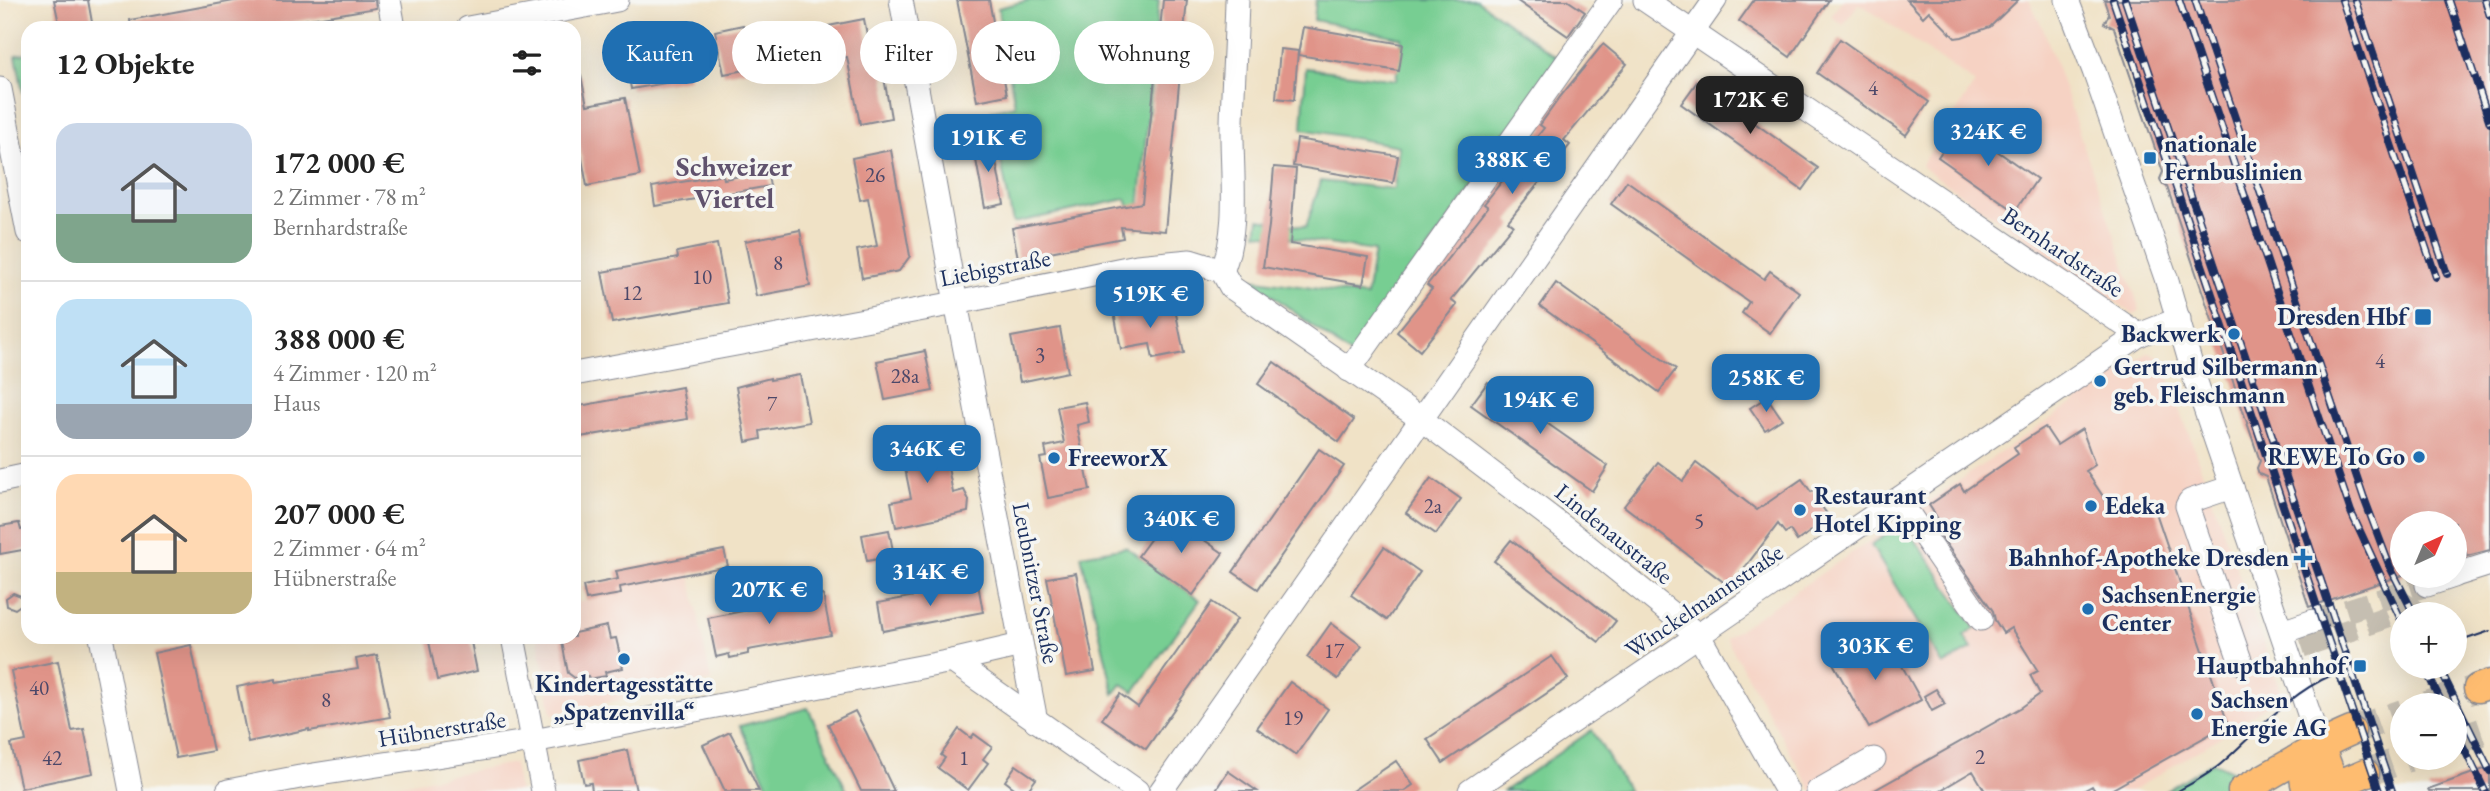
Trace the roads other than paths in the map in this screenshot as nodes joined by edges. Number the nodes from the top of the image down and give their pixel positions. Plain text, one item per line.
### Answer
1 (388, 0) edge
2 (617, 0) edge
3 (901, 0) edge
4 (1237, 0) edge
5 (1611, 0) edge
6 (1645, 0) edge
7 (1715, 0) edge
8 (2067, 0) edge
9 (392, 21) edge
10 (505, 21) edge
11 (1693, 32) junction
12 (0, 89) edge
13 (11, 114) edge
14 (21, 183) edge
15 (1222, 271) junction
16 (956, 303) junction
17 (2179, 319) junction
18 (2139, 335) junction
19 (1349, 370) junction
20 (581, 373) edge
21 (1421, 419) junction
22 (21, 476) edge
23 (0, 481) edge
24 (2232, 487) junction
25 (1899, 500) junction
26 (2490, 564) edge
27 (2468, 572) edge
28 (1981, 619) dead end
29 (2314, 621) tunnel mouth
30 (1699, 636) junction
31 (2290, 643) junction
32 (103, 644) edge
33 (514, 644) edge
34 (1021, 645) junction
35 (952, 661) junction
36 (2241, 663) dead end
37 (1037, 721) junction
38 (2351, 731) tunnel mouth
39 (533, 741) junction
40 (2320, 746) junction
41 (1874, 759) dead end
42 (2365, 773) tunnel mouth
43 (2332, 789) edge
44 (131, 791) edge
45 (228, 791) edge
46 (543, 791) edge
47 (1137, 791) edge
48 (1161, 791) edge
49 (1470, 791) edge
50 (1787, 791) edge
51 (1818, 791) edge
52 (2242, 791) edge
53 (2307, 791) edge

1 - 9 street
2 - 10 street
3 - 16 street, Leubnitzer Straße
4 - 15 street
5 - 19 street
6 - 11 street, Bernhardstraße
7 - 11 street
8 - 17 street
11 - 18 street, Bernhardstraße
11 - 21 street
12 - 13 street
13 - 14 street
15 - 16 street, Liebigstraße
15 - 19 street
16 - 20 street, Liebigstraße
16 - 34 street, Leubnitzer Straße
17 - 18 street, Winckelmannstraße
17 - 24 street
18 - 25 street, Winckelmannstraße
19 - 21 street
21 - 30 street, Lindenaustraße
21 - 48 street
22 - 23 street
24 - 31 street
24 - 36 street
25 - 28 street
25 - 30 street, Winckelmannstraße
26 - 27 street
29 - 31 street
30 - 49 street, Winckelmannstraße
30 - 50 street, Lindenaustraße
31 - 40 street
32 - 44 street
33 - 39 street
34 - 35 street, Hübnerstraße
34 - 37 street, Leubnitzer Straße
35 - 37 street
35 - 39 street, Hübnerstraße
37 - 47 street
38 - 40 main road
39 - 45 street, Hübnerstraße
39 - 46 street
40 - 43 main road
40 - 52 main road
40 - 53 main road
41 - 51 street
42 - 43 main road

